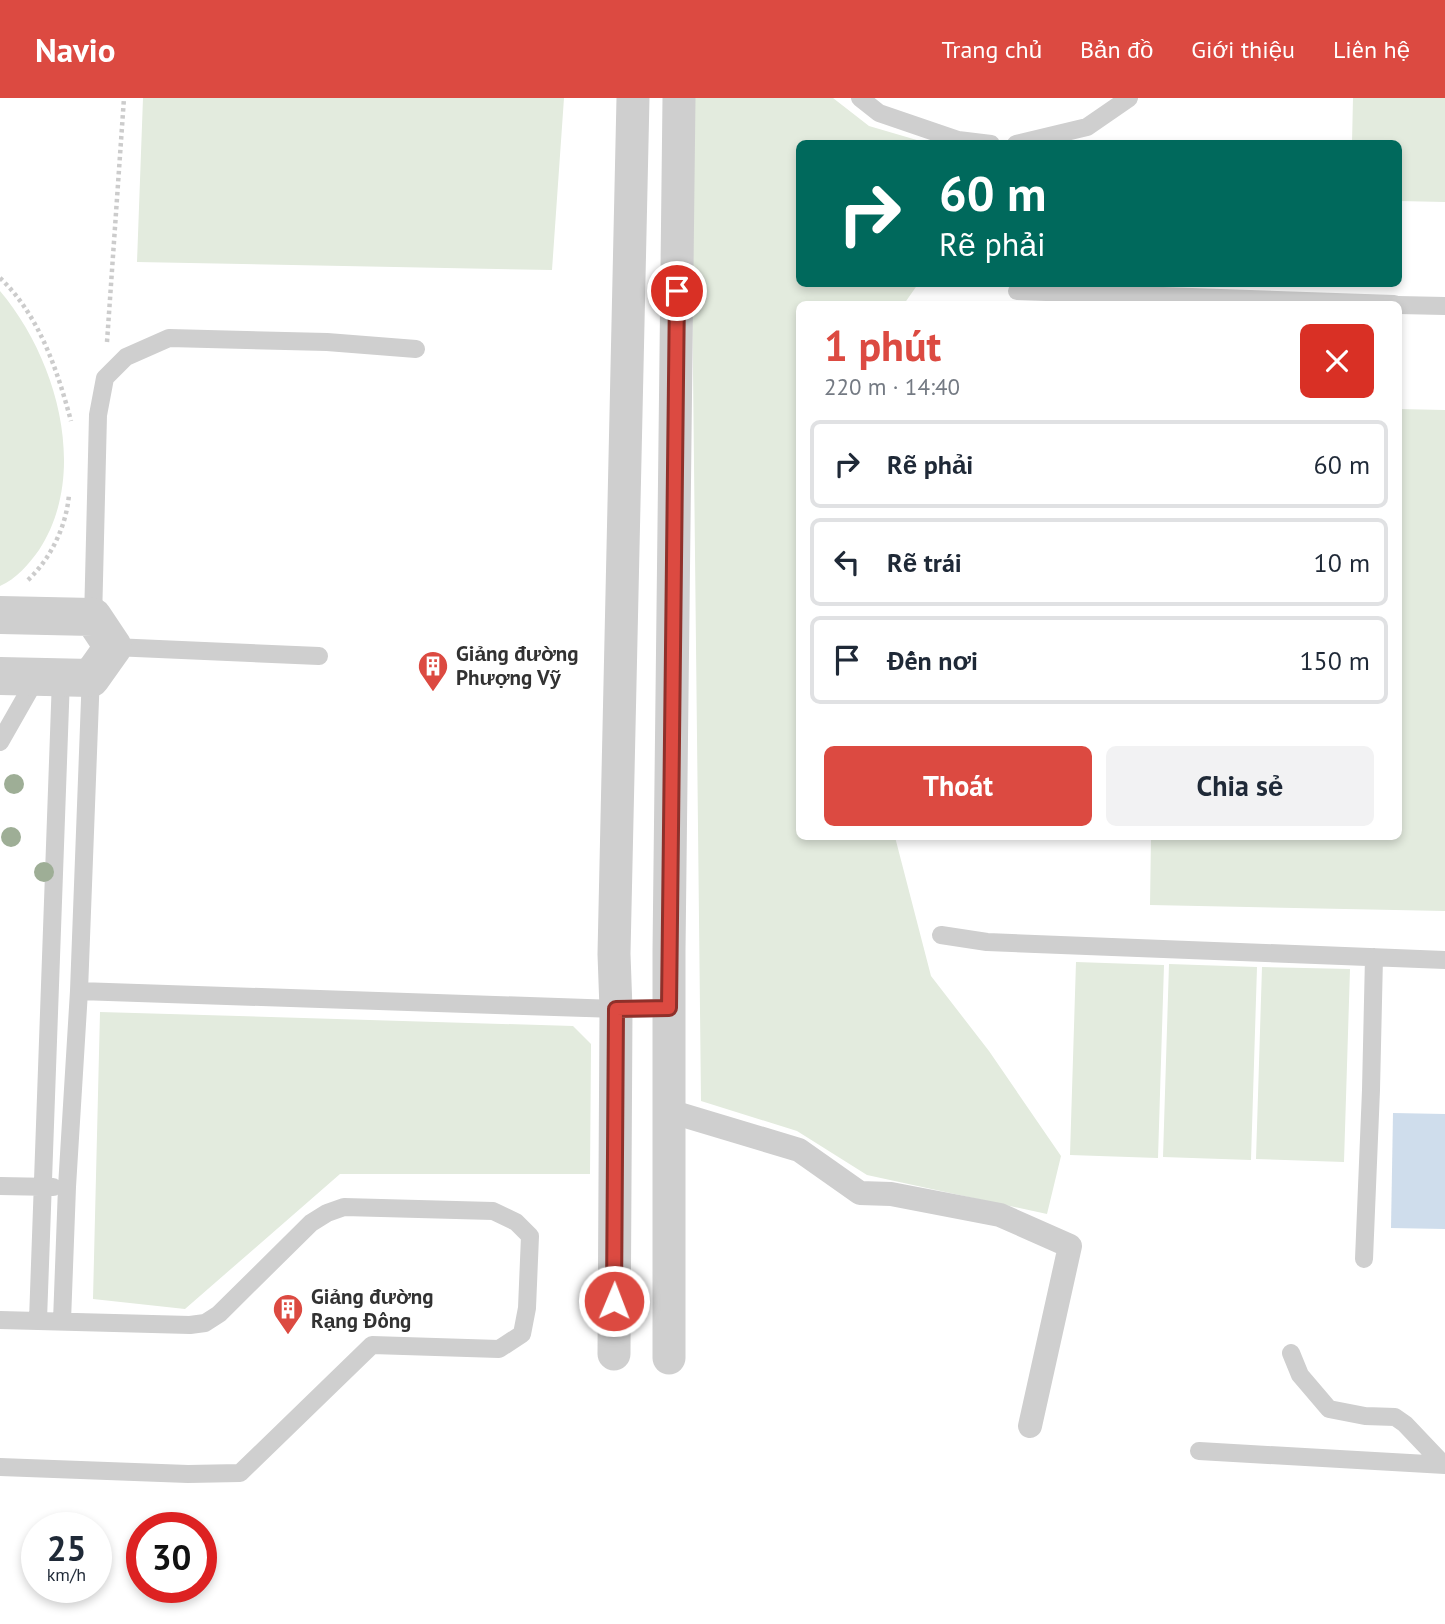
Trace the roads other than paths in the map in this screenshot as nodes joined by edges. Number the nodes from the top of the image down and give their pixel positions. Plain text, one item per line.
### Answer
1 (633, 98) edge
2 (679, 98) edge
3 (860, 98) edge
4 (1129, 98) edge
5 (965, 140) edge
6 (1033, 140) edge
7 (1017, 291) dead end
8 (1288, 301) edge
9 (1402, 305) edge
10 (1445, 306) edge
11 (416, 349) dead end
12 (10, 600) edge
13 (103, 632) junction
14 (319, 656) dead end
15 (0, 676) edge
16 (63, 678) junction
17 (0, 742) edge
18 (941, 934) dead end
19 (669, 951) junction
20 (614, 954) junction
21 (1374, 957) junction
22 (1445, 960) edge
23 (79, 991) junction
24 (669, 1008) junction
25 (616, 1009) junction
26 (670, 1111) junction
27 (0, 1186) edge
28 (43, 1187) junction
29 (66, 1187) junction
30 (1364, 1259) dead end
31 (0, 1320) edge
32 (38, 1320) junction
33 (62, 1321) junction
34 (1291, 1353) dead end
35 (614, 1354) dead end
36 (669, 1357) dead end
37 (1030, 1426) dead end
38 (1199, 1451) dead end
39 (1444, 1465) edge
40 (0, 1467) edge

1 - 20 street
2 - 19 street
3 - 5 lane
4 - 6 lane
7 - 8 lane
9 - 10 lane
11 - 13 lane
12 - 13 street
13 - 14 lane
13 - 16 street
15 - 16 street
16 - 17 lane
16 - 23 lane
16 - 28 lane
18 - 21 lane
19 - 20 street
19 - 24 street
20 - 25 street
21 - 22 lane
21 - 30 lane
23 - 25 lane
23 - 29 lane
24 - 25 lane
24 - 26 street
25 - 35 street
26 - 36 street
26 - 37 street
27 - 28 lane
28 - 29 lane
28 - 32 lane
29 - 33 lane
31 - 32 lane
32 - 33 lane
33 - 40 lane
34 - 39 lane
38 - 39 lane

